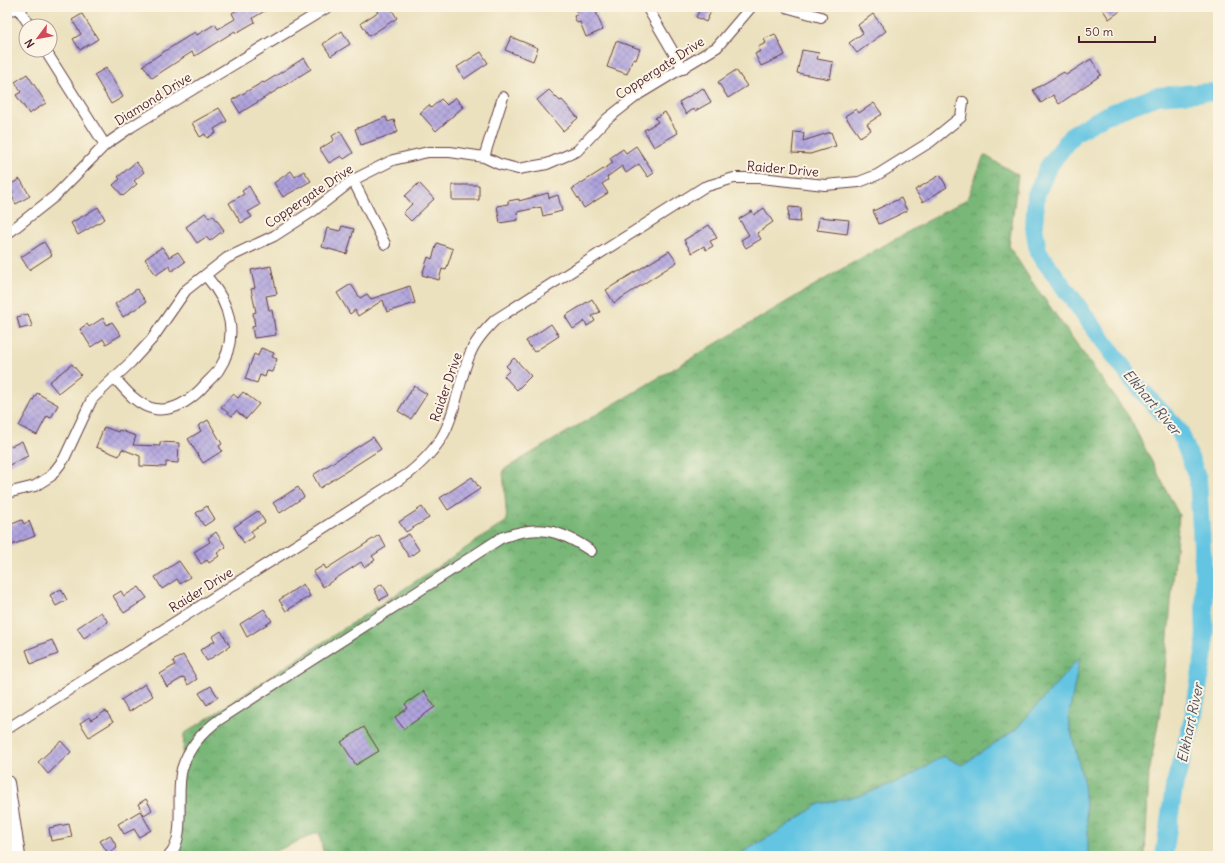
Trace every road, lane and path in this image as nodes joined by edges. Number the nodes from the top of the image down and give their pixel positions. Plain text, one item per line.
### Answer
1 (328, 7) edge
2 (647, 7) edge
3 (751, 7) edge
4 (786, 7) edge
5 (21, 8) edge
6 (7, 11) edge
7 (821, 17) dead end
8 (26, 18) edge
9 (50, 58) edge
10 (683, 69) junction
11 (502, 97) dead end
12 (963, 102) dead end
13 (105, 145) junction
14 (484, 157) junction
15 (353, 180) junction
16 (7, 234) edge
17 (385, 244) dead end
18 (206, 276) junction
19 (114, 378) junction
20 (7, 493) edge
21 (591, 551) dead end
22 (7, 729) edge
23 (7, 783) edge
24 (18, 856) edge
25 (169, 856) edge

1 - 13 street, Diamond Drive
2 - 10 street
3 - 10 street, Coppergate Drive
4 - 7 street
5 - 6 street
5 - 8 street
9 - 13 street
10 - 14 street, Coppergate Drive
11 - 14 street
12 - 22 street, Raider Drive
13 - 16 street, Diamond Drive
14 - 15 street, Coppergate Drive
15 - 17 street
15 - 18 street, Coppergate Drive
18 - 19 street, Coppergate Drive
18 - 19 street
19 - 20 street, Coppergate Drive
21 - 25 street
23 - 24 street

